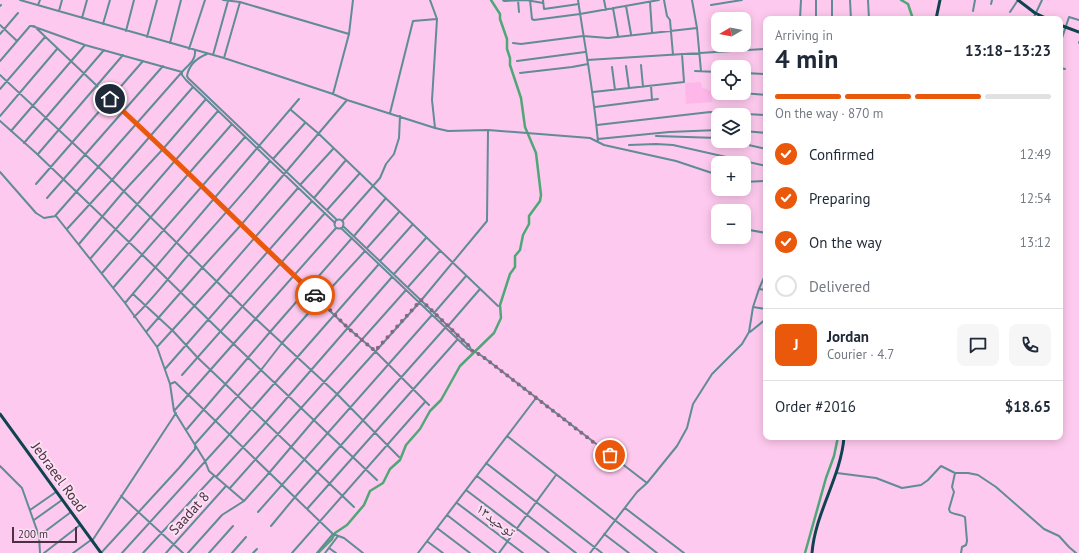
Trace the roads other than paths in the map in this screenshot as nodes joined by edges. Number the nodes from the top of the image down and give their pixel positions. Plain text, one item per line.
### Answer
1 (20, 0) edge
2 (40, 0) edge
3 (62, 0) edge
4 (86, 0) edge
5 (110, 0) edge
6 (134, 0) edge
7 (157, 0) edge
8 (181, 0) edge
9 (205, 0) edge
10 (223, 0) edge
11 (353, 0) edge
12 (430, 0) edge
13 (503, 0) edge
14 (518, 0) edge
15 (530, 0) edge
16 (578, 0) edge
17 (604, 0) edge
18 (657, 0) edge
19 (664, 0) edge
20 (692, 0) edge
21 (742, 0) edge
22 (801, 0) edge
23 (816, 0) edge
24 (832, 0) edge
25 (850, 0) edge
26 (868, 0) edge
27 (940, 0) edge
28 (975, 0) edge
29 (992, 0) edge
30 (1018, 0) edge
31 (1042, 0) edge
32 (228, 1) junction
33 (543, 1) edge
34 (240, 2) junction
35 (642, 2) edge
36 (650, 2) junction
37 (579, 4) junction
38 (991, 4) dead end
39 (38, 5) junction
40 (711, 5) dead end
41 (626, 6) junction
42 (613, 8) junction
43 (606, 10) junction
44 (59, 11) junction
45 (973, 11) dead end
46 (519, 12) dead end
47 (1010, 12) dead end
48 (18, 13) dead end
49 (1035, 13) junction
50 (580, 14) junction
51 (800, 16) edge
52 (816, 16) edge
53 (832, 16) edge
54 (851, 16) edge
55 (869, 16) edge
56 (937, 16) edge
57 (1034, 16) edge
58 (1042, 16) edge
59 (82, 18) junction
60 (437, 19) junction
61 (1079, 20) edge
62 (103, 24) junction
63 (0, 25) edge
64 (34, 26) junction
65 (1065, 27) junction
66 (697, 28) junction
67 (4, 29) junction
68 (671, 30) junction
69 (126, 31) junction
70 (652, 32) junction
71 (1079, 32) edge
72 (0, 34) edge
73 (349, 34) junction
74 (631, 34) junction
75 (1063, 34) edge
76 (583, 36) junction
77 (618, 36) junction
78 (45, 37) junction
79 (147, 37) junction
80 (17, 41) junction
81 (513, 43) dead end
82 (170, 44) junction
83 (85, 45) junction
84 (57, 49) junction
85 (189, 49) junction
86 (763, 49) edge
87 (104, 50) junction
88 (195, 50) junction
89 (585, 52) junction
90 (700, 53) junction
91 (207, 54) junction
92 (682, 54) junction
93 (123, 55) junction
94 (213, 55) junction
95 (673, 55) junction
96 (224, 58) junction
97 (587, 60) junction
98 (0, 61) edge
99 (71, 61) junction
100 (143, 61) junction
101 (517, 62) dead end
102 (588, 64) junction
103 (640, 65) dead end
104 (162, 66) junction
105 (626, 66) dead end
106 (612, 67) dead end
107 (695, 71) dead end
108 (701, 71) junction
109 (182, 72) junction
110 (711, 72) edge
111 (520, 73) dead end
112 (751, 73) edge
113 (84, 74) junction
114 (763, 74) edge
115 (0, 75) edge
116 (7, 81) junction
117 (97, 86) junction
118 (651, 86) junction
119 (193, 87) junction
120 (643, 87) junction
121 (629, 88) junction
122 (0, 89) edge
123 (615, 90) junction
124 (593, 92) junction
125 (20, 93) junction
126 (333, 94) junction
127 (751, 94) edge
128 (763, 95) edge
129 (110, 99) junction
130 (206, 99) junction
131 (299, 99) dead end
132 (658, 99) dead end
133 (347, 100) junction
134 (652, 100) junction
135 (33, 105) junction
136 (595, 107) junction
137 (290, 110) junction
138 (123, 111) junction
139 (218, 111) junction
140 (390, 113) junction
141 (763, 115) edge
142 (0, 116) edge
143 (400, 116) junction
144 (46, 118) junction
145 (0, 121) edge
146 (136, 123) junction
147 (306, 123) junction
148 (232, 124) junction
149 (597, 125) junction
150 (435, 128) junction
151 (60, 130) junction
152 (488, 130) junction
153 (711, 130) edge
154 (11, 131) junction
155 (751, 132) edge
156 (656, 133) junction
157 (763, 133) edge
158 (319, 134) junction
159 (150, 136) junction
160 (244, 137) junction
161 (711, 138) edge
162 (598, 140) junction
163 (72, 142) junction
164 (24, 143) junction
165 (629, 145) dead end
166 (751, 145) edge
167 (260, 146) junction
168 (334, 148) junction
169 (763, 148) edge
170 (163, 149) junction
171 (257, 149) junction
172 (38, 154) junction
173 (85, 154) junction
174 (273, 159) junction
175 (346, 160) junction
176 (176, 161) junction
177 (270, 161) junction
178 (763, 165) edge
179 (50, 167) junction
180 (99, 167) junction
181 (0, 172) edge
182 (287, 172) junction
183 (711, 172) edge
184 (189, 173) junction
185 (360, 173) junction
186 (285, 174) junction
187 (63, 180) junction
188 (112, 180) junction
189 (763, 181) edge
190 (751, 182) edge
191 (36, 184) dead end
192 (300, 185) junction
193 (202, 186) junction
194 (373, 186) junction
195 (298, 187) junction
196 (124, 191) junction
197 (76, 192) junction
198 (47, 198) dead end
199 (215, 198) junction
200 (314, 198) junction
201 (386, 198) junction
202 (312, 201) junction
203 (137, 204) junction
204 (90, 205) junction
205 (327, 210) junction
206 (400, 211) junction
207 (228, 212) junction
208 (324, 213) junction
209 (55, 216) junction
210 (103, 217) junction
211 (150, 217) junction
212 (337, 220) junction
213 (342, 221) junction
214 (335, 223) junction
215 (413, 224) junction
216 (241, 225) junction
217 (342, 227) junction
218 (336, 228) junction
219 (67, 229) junction
220 (116, 230) junction
221 (164, 230) junction
222 (751, 230) edge
223 (763, 232) edge
224 (354, 236) junction
225 (426, 237) junction
226 (255, 238) junction
227 (352, 238) junction
228 (128, 242) junction
229 (176, 242) junction
230 (79, 244) junction
231 (267, 250) junction
232 (366, 250) junction
233 (440, 250) junction
234 (142, 254) junction
235 (189, 255) junction
236 (90, 259) junction
237 (380, 261) junction
238 (452, 263) junction
239 (280, 264) junction
240 (378, 264) junction
241 (155, 267) junction
242 (202, 268) junction
243 (102, 273) junction
244 (394, 274) junction
245 (293, 276) junction
246 (466, 276) junction
247 (392, 277) junction
248 (167, 280) junction
249 (763, 280) edge
250 (217, 281) junction
251 (408, 287) junction
252 (113, 288) junction
253 (307, 288) junction
254 (480, 289) junction
255 (758, 289) junction
256 (406, 290) junction
257 (763, 290) edge
258 (181, 293) junction
259 (230, 293) junction
260 (133, 294) junction
261 (320, 300) junction
262 (421, 300) junction
263 (125, 303) junction
264 (418, 303) junction
265 (146, 306) junction
266 (194, 306) junction
267 (498, 306) dead end
268 (754, 306) junction
269 (243, 307) junction
270 (763, 308) edge
271 (434, 313) junction
272 (335, 314) junction
273 (432, 316) junction
274 (134, 317) junction
275 (208, 318) junction
276 (255, 318) junction
277 (159, 319) junction
278 (763, 321) edge
279 (448, 326) junction
280 (348, 328) junction
281 (445, 328) junction
282 (173, 331) junction
283 (221, 332) junction
284 (270, 332) junction
285 (749, 332) junction
286 (146, 333) junction
287 (361, 340) junction
288 (457, 340) junction
289 (282, 343) junction
290 (186, 344) junction
291 (233, 344) junction
292 (157, 348) junction
293 (473, 350) junction
294 (375, 351) junction
295 (248, 357) junction
296 (297, 357) junction
297 (198, 358) junction
298 (388, 365) junction
299 (165, 369) junction
300 (211, 370) junction
301 (261, 370) junction
302 (310, 370) junction
303 (182, 376) dead end
304 (401, 377) junction
305 (225, 383) junction
306 (275, 383) junction
307 (324, 383) junction
308 (170, 384) junction
309 (412, 389) junction
310 (337, 394) junction
311 (188, 396) junction
312 (237, 396) junction
313 (288, 396) junction
314 (536, 398) junction
315 (425, 402) junction
316 (429, 406) dead end
317 (301, 408) junction
318 (350, 408) junction
319 (203, 409) junction
320 (252, 409) junction
321 (175, 412) junction
322 (0, 414) edge
323 (314, 420) junction
324 (363, 420) junction
325 (215, 421) junction
326 (266, 422) junction
327 (187, 429) junction
328 (374, 432) junction
329 (230, 434) junction
330 (278, 434) junction
331 (328, 434) junction
332 (507, 436) junction
333 (843, 440) edge
334 (195, 444) junction
335 (387, 445) junction
336 (341, 446) junction
337 (291, 447) junction
338 (243, 448) junction
339 (399, 457) dead end
340 (353, 458) junction
341 (205, 460) junction
342 (255, 460) junction
343 (305, 460) junction
344 (486, 463) junction
345 (0, 466) edge
346 (365, 469) junction
347 (318, 471) junction
348 (837, 472) junction
349 (269, 473) junction
350 (955, 473) junction
351 (556, 475) junction
352 (215, 476) junction
353 (477, 476) junction
354 (377, 480) dead end
355 (330, 483) junction
356 (647, 483) junction
357 (226, 486) junction
358 (282, 486) junction
359 (230, 488) junction
360 (466, 490) junction
361 (57, 492) junction
362 (343, 494) junction
363 (121, 496) junction
364 (295, 497) junction
365 (62, 500) junction
366 (244, 501) junction
367 (536, 502) junction
368 (457, 503) junction
369 (354, 506) dead end
370 (625, 508) junction
371 (307, 509) junction
372 (30, 510) junction
373 (71, 512) junction
374 (138, 512) junction
375 (258, 512) dead end
376 (447, 515) junction
377 (527, 515) junction
378 (34, 520) junction
379 (615, 520) junction
380 (319, 521) junction
381 (149, 522) junction
382 (80, 525) junction
383 (232, 526) dead end
384 (271, 526) dead end
385 (437, 528) junction
386 (517, 528) junction
387 (161, 533) junction
388 (333, 534) junction
389 (604, 534) junction
390 (39, 536) junction
391 (338, 536) junction
392 (246, 537) dead end
393 (91, 540) junction
394 (427, 541) junction
395 (508, 541) junction
396 (174, 544) junction
397 (594, 547) junction
398 (329, 548) junction
399 (257, 549) dead end
400 (680, 552) edge
401 (40, 553) edge
402 (44, 553) edge
403 (73, 553) edge
404 (101, 553) edge
405 (122, 553) edge
406 (143, 553) edge
407 (166, 553) edge
408 (184, 553) edge
409 (188, 553) edge
410 (209, 553) edge
411 (232, 553) edge
412 (253, 553) edge
413 (292, 553) edge
414 (317, 553) edge
415 (325, 553) edge
416 (336, 553) edge
417 (363, 553) edge
418 (418, 553) edge
419 (443, 553) edge
420 (470, 553) edge
421 (497, 553) edge
422 (523, 553) edge
423 (549, 553) edge
424 (576, 553) edge
425 (590, 553) edge
426 (602, 553) edge
427 (629, 553) edge
428 (657, 553) edge
429 (684, 553) edge
430 (812, 553) edge
431 (961, 553) edge
432 (1074, 553) edge

1 - 39 street
2 - 39 street
3 - 44 street
4 - 59 street
5 - 62 street
6 - 69 street
7 - 79 street
8 - 82 street
9 - 85 street
10 - 32 street
11 - 73 street
12 - 60 street
13 - 14 street
14 - 15 street
14 - 46 street
15 - 33 street
15 - 50 street
16 - 37 street
17 - 43 street
18 - 36 street
19 - 68 street
20 - 66 street
21 - 40 street
22 - 51 street
23 - 52 street
24 - 53 street
25 - 54 street
26 - 55 street
27 - 56 main road
28 - 45 street
29 - 38 street
30 - 47 street
30 - 49 main road
31 - 49 street
32 - 34 street
32 - 94 street
33 - 37 street
34 - 73 street
34 - 96 street
35 - 36 street
35 - 41 street
36 - 70 street
37 - 50 street
39 - 44 street
41 - 42 street
41 - 74 street
42 - 43 street
42 - 77 street
43 - 50 street
44 - 59 street
48 - 67 street
49 - 57 street
49 - 58 main road
50 - 76 street
59 - 62 street
60 - 140 street
60 - 150 street
61 - 65 street
62 - 69 street
63 - 67 street
64 - 78 street
64 - 80 street
64 - 83 street
65 - 71 main road
65 - 75 street
66 - 68 street
66 - 90 street
67 - 72 street
67 - 80 street
68 - 70 street
68 - 95 street
69 - 79 street
70 - 74 street
73 - 126 street
74 - 77 street
76 - 77 street
76 - 81 street
76 - 89 street
78 - 84 street
78 - 116 street
79 - 82 street
80 - 98 street
82 - 85 street
83 - 87 street
83 - 99 street
84 - 99 street
84 - 125 street
85 - 88 street
86 - 90 street
87 - 93 street
87 - 113 street
88 - 91 street
88 - 109 street
89 - 97 street
89 - 101 street
90 - 92 street
90 - 108 street
91 - 94 street
91 - 167 street
92 - 95 street
92 - 118 street
93 - 100 street
93 - 117 street
94 - 96 street
95 - 97 street
96 - 126 street
97 - 102 street
99 - 113 street
99 - 135 street
100 - 104 street
100 - 129 street
102 - 111 street
102 - 124 street
103 - 120 street
104 - 109 street
104 - 138 street
105 - 121 street
106 - 123 street
107 - 108 street
108 - 110 street
109 - 119 street
109 - 146 street
112 - 114 street
113 - 117 street
113 - 144 street
115 - 116 street
116 - 122 street
116 - 125 street
117 - 129 street
117 - 151 street
118 - 120 street
118 - 134 street
119 - 130 street
119 - 159 street
120 - 121 street
121 - 123 street
123 - 124 street
124 - 136 street
125 - 135 street
125 - 142 street
126 - 133 street
127 - 128 street
129 - 138 street
129 - 163 street
130 - 139 street
130 - 170 street
131 - 137 street
132 - 134 street
133 - 140 street
133 - 158 street
134 - 136 street
135 - 144 street
135 - 154 street
136 - 149 street
137 - 147 street
137 - 167 street
138 - 146 street
138 - 173 street
139 - 148 street
139 - 176 street
140 - 143 street
141 - 149 street
143 - 150 street
143 - 194 street
144 - 151 street
144 - 164 street
145 - 154 street
146 - 159 street
146 - 180 street
147 - 158 street
147 - 174 street
148 - 160 street
148 - 184 street
149 - 162 street
150 - 152 street
151 - 163 street
151 - 172 street
152 - 162 street
152 - 238 street
153 - 156 street
154 - 164 street
155 - 157 street
156 - 161 street
156 - 162 street
158 - 168 street
158 - 182 street
159 - 170 street
159 - 188 street
160 - 171 street
160 - 193 street
162 - 183 street
163 - 173 street
163 - 179 street
164 - 172 street
165 - 178 street
166 - 169 street
167 - 171 street
167 - 174 street
168 - 175 street
168 - 192 street
170 - 176 street
170 - 196 street
171 - 177 street
171 - 199 street
172 - 179 street
173 - 180 street
173 - 187 street
174 - 182 street
175 - 185 street
175 - 200 street
176 - 184 street
176 - 203 street
177 - 186 street
177 - 207 street
179 - 187 street
179 - 191 street
180 - 188 street
180 - 197 street
181 - 209 street
182 - 186 street
182 - 192 street
184 - 193 street
184 - 211 street
185 - 194 street
185 - 205 street
186 - 195 street
186 - 216 street
187 - 197 street
187 - 198 street
188 - 196 street
188 - 204 street
189 - 190 street
192 - 200 street
193 - 199 street
193 - 221 street
194 - 201 street
194 - 213 street
195 - 202 street
195 - 226 street
196 - 203 street
196 - 210 street
197 - 204 street
197 - 209 street
199 - 207 street
199 - 229 street
200 - 205 street
201 - 206 street
201 - 224 street
202 - 208 street
202 - 231 street
203 - 211 street
203 - 220 street
204 - 210 street
204 - 219 street
205 - 212 street
206 - 215 street
206 - 232 street
207 - 216 street
207 - 235 street
208 - 214 street
208 - 239 street
209 - 219 street
210 - 220 street
210 - 230 street
211 - 221 street
211 - 228 street
212 - 213 street
212 - 214 street
213 - 217 street
214 - 218 street
215 - 225 street
215 - 237 street
216 - 226 street
216 - 242 street
217 - 218 street
217 - 224 street
217 - 227 street
218 - 245 street
219 - 230 street
220 - 228 street
220 - 236 street
221 - 229 street
221 - 234 street
222 - 223 street
224 - 232 street
225 - 233 street
225 - 244 street
226 - 231 street
226 - 250 street
227 - 232 street
227 - 253 street
228 - 234 street
228 - 243 street
229 - 235 street
229 - 241 street
230 - 236 street
231 - 239 street
231 - 259 street
232 - 237 street
232 - 240 street
232 - 261 street
233 - 238 street
233 - 251 street
234 - 241 street
234 - 252 street
235 - 242 street
235 - 248 street
236 - 243 street
237 - 244 street
238 - 246 street
238 - 262 street
239 - 245 street
239 - 269 street
240 - 247 street
240 - 272 street
241 - 248 street
241 - 260 street
242 - 250 street
242 - 258 street
243 - 252 street
244 - 251 street
245 - 253 street
245 - 276 street
246 - 254 street
246 - 271 street
247 - 256 street
247 - 280 street
248 - 258 street
248 - 265 street
249 - 255 street
250 - 259 street
250 - 266 street
251 - 262 street
252 - 263 street
253 - 261 street
253 - 284 street
254 - 267 street
254 - 279 street
255 - 257 street
255 - 268 street
256 - 264 street
256 - 287 street
258 - 266 street
258 - 277 street
259 - 269 street
259 - 275 street
260 - 263 street
260 - 265 street
261 - 272 street
261 - 289 street
262 - 264 street
262 - 271 street
263 - 274 street
264 - 273 street
264 - 294 street
265 - 274 street
265 - 277 street
266 - 275 street
266 - 282 street
268 - 270 street
268 - 285 street
269 - 276 street
269 - 283 street
271 - 279 street
272 - 280 street
272 - 296 street
273 - 281 street
273 - 298 street
274 - 286 street
275 - 283 street
275 - 290 street
276 - 284 street
276 - 291 street
277 - 282 street
277 - 286 street
278 - 285 street
279 - 293 street
280 - 287 street
280 - 302 street
281 - 288 street
281 - 304 street
282 - 290 street
282 - 292 street
283 - 291 street
283 - 297 street
284 - 289 street
284 - 295 street
285 - 356 street
286 - 292 street
287 - 294 street
287 - 307 street
288 - 293 street
288 - 309 street
289 - 296 street
289 - 301 street
290 - 297 street
290 - 299 street
291 - 295 street
291 - 300 street
292 - 299 street
293 - 314 street
294 - 298 street
294 - 310 street
295 - 301 street
295 - 305 street
296 - 302 street
296 - 306 street
297 - 300 street
297 - 303 street
298 - 304 street
298 - 318 street
299 - 308 street
300 - 305 street
300 - 311 street
301 - 306 street
301 - 312 street
302 - 307 street
302 - 313 street
304 - 309 street
304 - 324 street
305 - 312 street
305 - 319 street
306 - 313 street
306 - 320 street
307 - 310 street
307 - 317 street
308 - 311 street
308 - 321 street
309 - 315 street
309 - 328 street
310 - 318 street
310 - 323 street
311 - 319 street
311 - 321 street
312 - 320 street
312 - 325 street
313 - 317 street
313 - 326 street
314 - 332 street
314 - 356 street
315 - 316 street
315 - 335 street
317 - 323 street
317 - 330 street
318 - 324 street
318 - 331 street
319 - 325 street
319 - 327 street
320 - 326 street
320 - 329 street
321 - 327 street
321 - 363 street
322 - 361 main road, Jebraeel Road
323 - 331 street
323 - 337 street
324 - 328 street
324 - 336 street
325 - 329 street
325 - 334 street
326 - 330 street
326 - 338 street
327 - 334 street
328 - 335 street
328 - 340 street
329 - 338 street
329 - 341 street
330 - 337 street
330 - 342 street
331 - 336 street
331 - 343 street
332 - 344 street
332 - 351 street
333 - 348 main road
334 - 341 street
334 - 374 street
335 - 339 street
335 - 346 street
336 - 340 street
336 - 347 street
337 - 343 street
337 - 349 street
338 - 342 street
338 - 352 street
340 - 346 street
340 - 355 street
341 - 352 street
341 - 381 street
342 - 349 street
342 - 359 street
343 - 347 street
343 - 358 street
344 - 353 street
344 - 367 street
345 - 372 street
346 - 354 street
346 - 362 street
347 - 355 street
347 - 364 street
348 - 350 street
348 - 430 main road
349 - 358 street
349 - 366 street
350 - 431 street
350 - 432 street
351 - 367 street
351 - 379 street
352 - 357 street
352 - 387 street
353 - 360 street
353 - 377 street
355 - 362 street
355 - 371 street
356 - 370 street
357 - 359 street
357 - 396 street, Saadat 8
358 - 364 street
358 - 375 street
359 - 366 street
360 - 368 street
360 - 386 street
361 - 365 main road, Jebraeel Road
361 - 372 street
362 - 369 street
362 - 380 street
363 - 374 street
363 - 393 street
364 - 371 street
364 - 384 street
365 - 373 main road, Jebraeel Road
365 - 378 street
366 - 409 street
367 - 377 street
367 - 397 street
368 - 376 street
368 - 395 street, توحید۱۳
370 - 379 street
370 - 400 street
371 - 380 street
372 - 378 street
373 - 382 main road, Jebraeel Road
373 - 390 street
374 - 381 street
374 - 404 street
376 - 385 street
376 - 421 street
377 - 386 street
377 - 424 street
378 - 390 street
379 - 389 street
379 - 428 street
380 - 388 street
380 - 413 street
381 - 387 street
381 - 405 street
382 - 393 main road, Jebraeel Road
382 - 402 street
383 - 410 street
385 - 394 street
385 - 420 street
386 - 395 street
386 - 423 street
387 - 396 street
387 - 406 street
388 - 391 street
388 - 414 street
389 - 397 street
389 - 427 street
390 - 401 street
391 - 398 street
391 - 417 street
392 - 411 street
393 - 403 street
393 - 404 main road, Jebraeel Road
394 - 418 street
394 - 419 street
395 - 421 street
395 - 422 street, توحید۱۳
396 - 407 street, Saadat 8
396 - 408 street
397 - 425 street
397 - 426 street
398 - 415 street
398 - 416 street
399 - 412 street
400 - 429 street

